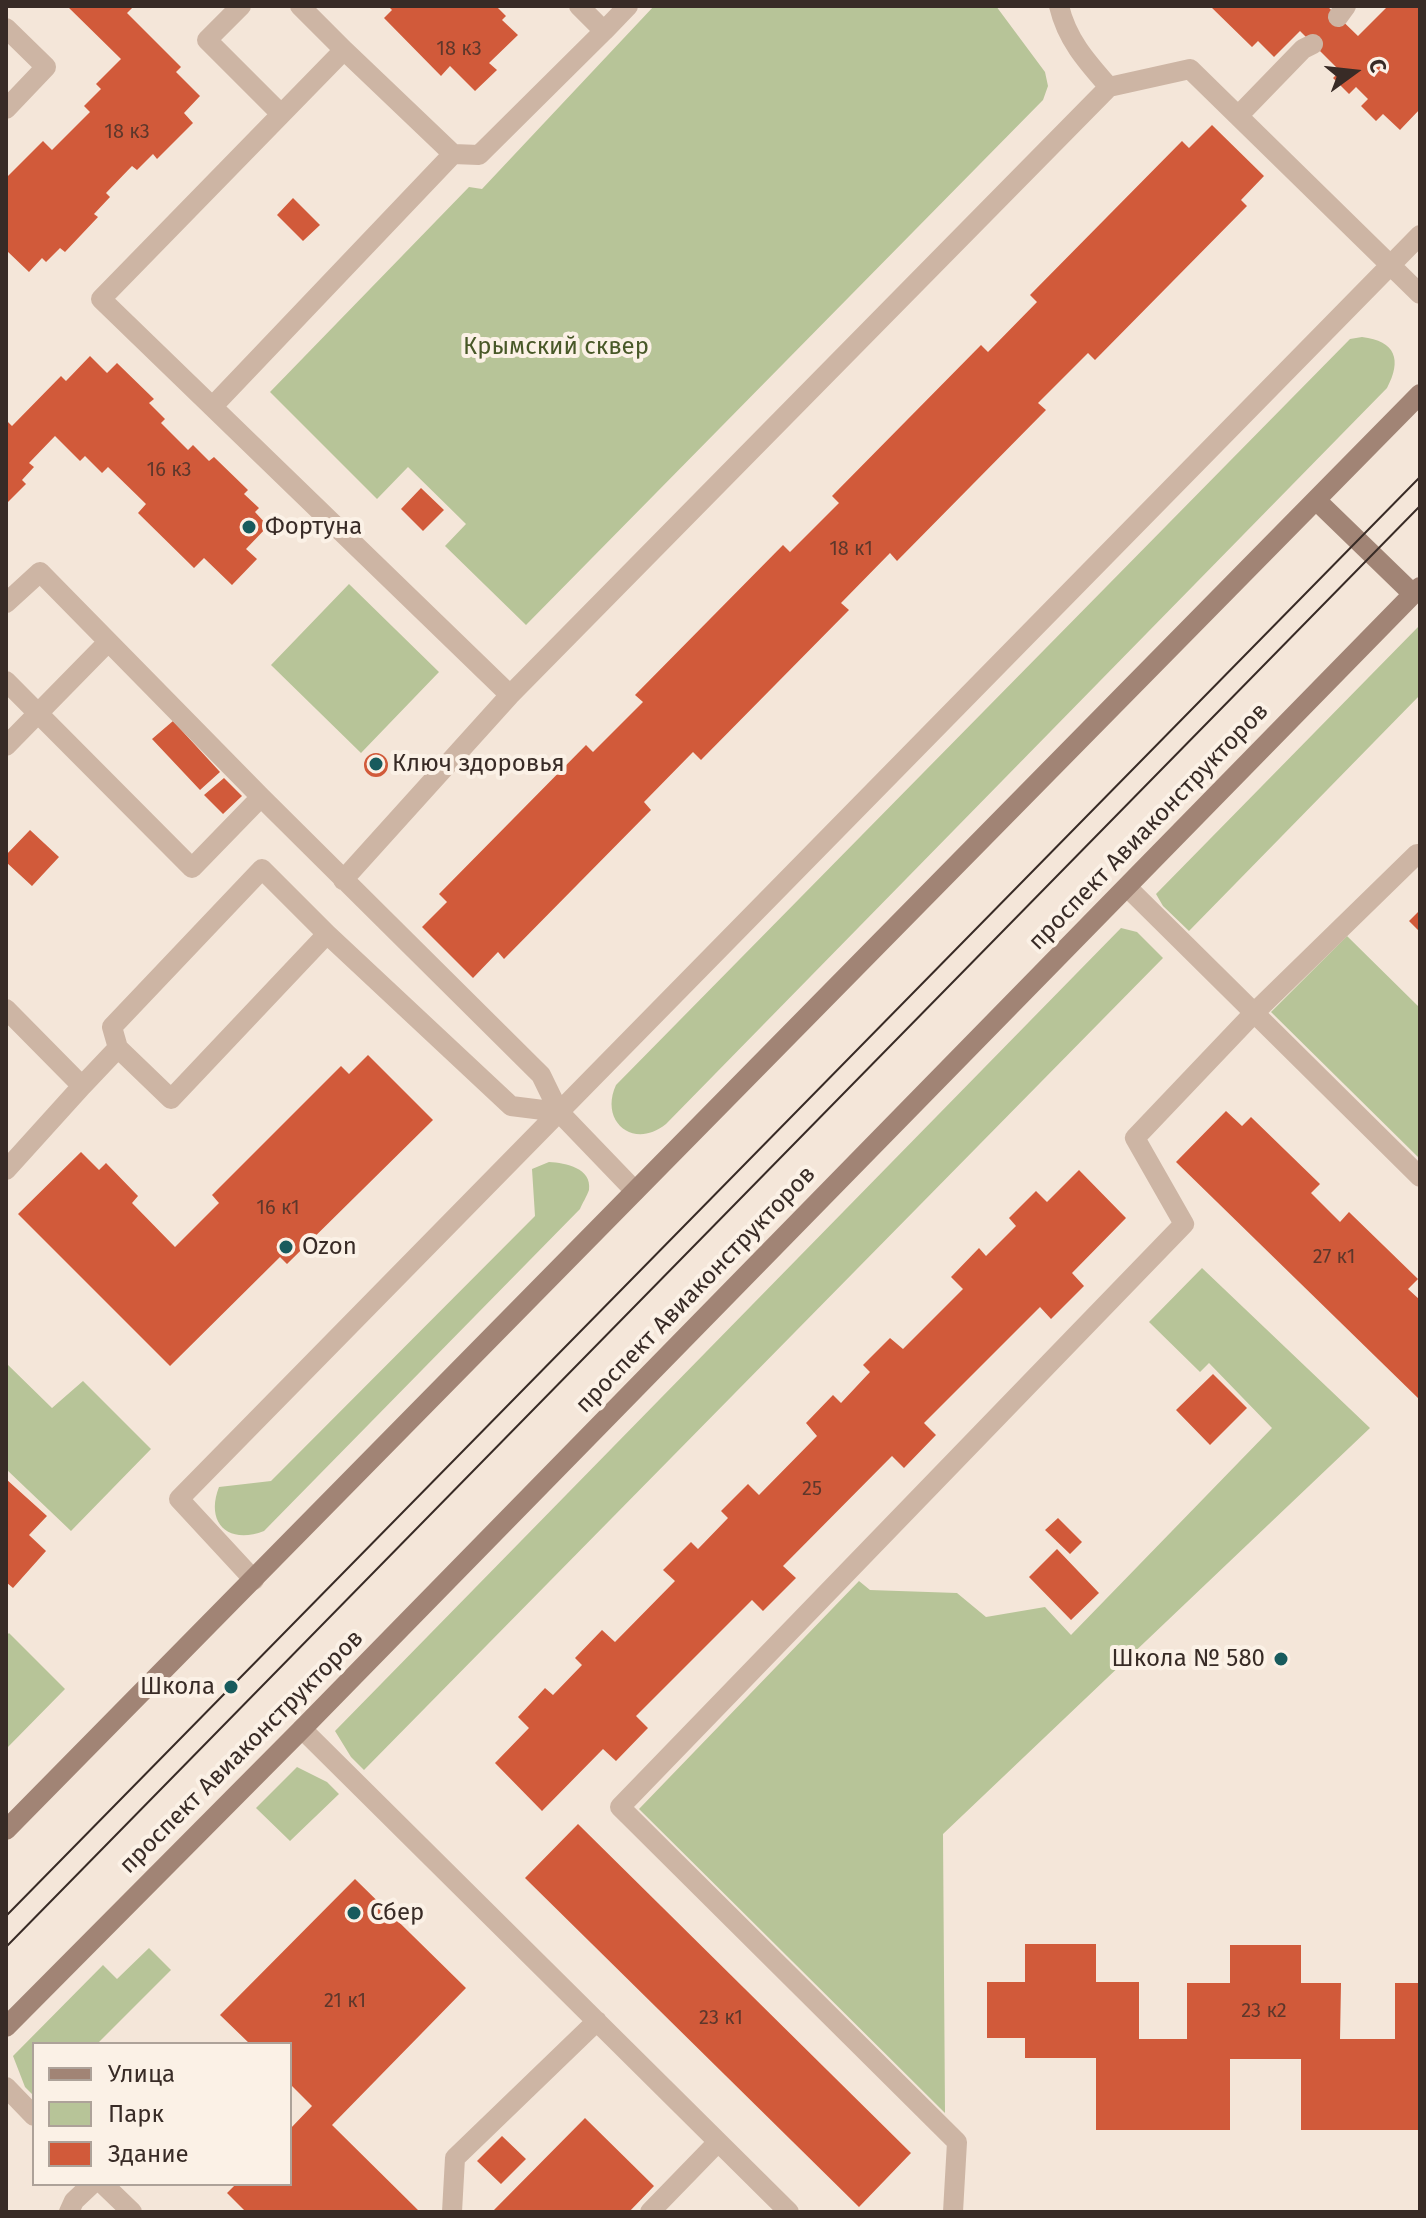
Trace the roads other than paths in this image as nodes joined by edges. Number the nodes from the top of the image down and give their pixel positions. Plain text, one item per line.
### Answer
1 (241, 6) edge
2 (300, 6) edge
3 (579, 6) edge
4 (628, 6) edge
5 (1059, 6) edge
6 (6, 28) edge
7 (604, 31) junction
8 (1313, 44) dead end
9 (344, 50) junction
10 (1109, 87) junction
11 (6, 109) edge
12 (281, 114) junction
13 (1239, 115) junction
14 (453, 154) junction
15 (1420, 235) edge
16 (1391, 264) junction
17 (1420, 294) edge
18 (1420, 394) edge
19 (213, 406) junction
20 (1316, 500) junction
21 (1416, 591) edge
22 (6, 603) edge
23 (108, 642) junction
24 (6, 681) edge
25 (510, 695) junction
26 (38, 713) junction
27 (6, 746) edge
28 (261, 797) junction
29 (1420, 854) edge
30 (343, 880) junction
31 (1127, 887) junction
32 (327, 934) junction
33 (6, 1009) edge
34 (1253, 1014) junction
35 (118, 1048) junction
36 (82, 1086) junction
37 (559, 1112) junction
38 (6, 1170) edge
39 (1420, 1177) edge
40 (635, 1191) junction
41 (254, 1580) junction
42 (302, 1729) junction
43 (6, 1830) edge
44 (597, 2021) junction
45 (6, 2027) edge
46 (6, 2087) edge
47 (32, 2114) edge
48 (718, 2142) junction
49 (90, 2186) edge
50 (105, 2186) edge
51 (69, 2212) edge
52 (132, 2212) edge
53 (452, 2212) edge
54 (650, 2212) edge
55 (789, 2212) edge
56 (953, 2212) edge

1 - 12 lane
2 - 9 lane
3 - 7 lane
4 - 7 lane
5 - 10 lane
6 - 11 lane
7 - 14 lane
8 - 13 lane
9 - 12 lane
9 - 14 lane
10 - 13 lane
10 - 25 lane
12 - 19 lane
13 - 16 lane
14 - 19 lane
15 - 16 lane
16 - 17 lane
16 - 37 lane
18 - 20 street
19 - 25 lane
20 - 21 street
20 - 40 street
21 - 31 street, проспект Авиаконструкторов
22 - 23 lane
23 - 26 lane
23 - 28 lane
24 - 26 lane
25 - 30 lane
26 - 27 lane
26 - 28 lane
28 - 30 lane
29 - 34 lane
30 - 37 lane
31 - 34 lane
31 - 42 street, проспект Авиаконструкторов
32 - 35 lane
32 - 35 lane
32 - 37 lane
33 - 36 lane
34 - 39 lane
34 - 56 lane
35 - 36 lane
36 - 38 lane
37 - 40 lane
37 - 41 lane
40 - 41 street
41 - 43 street
42 - 44 lane
42 - 45 street, проспект Авиаконструкторов
44 - 48 lane
44 - 53 lane
46 - 47 lane
48 - 54 lane
48 - 55 lane
49 - 51 lane
50 - 52 lane

